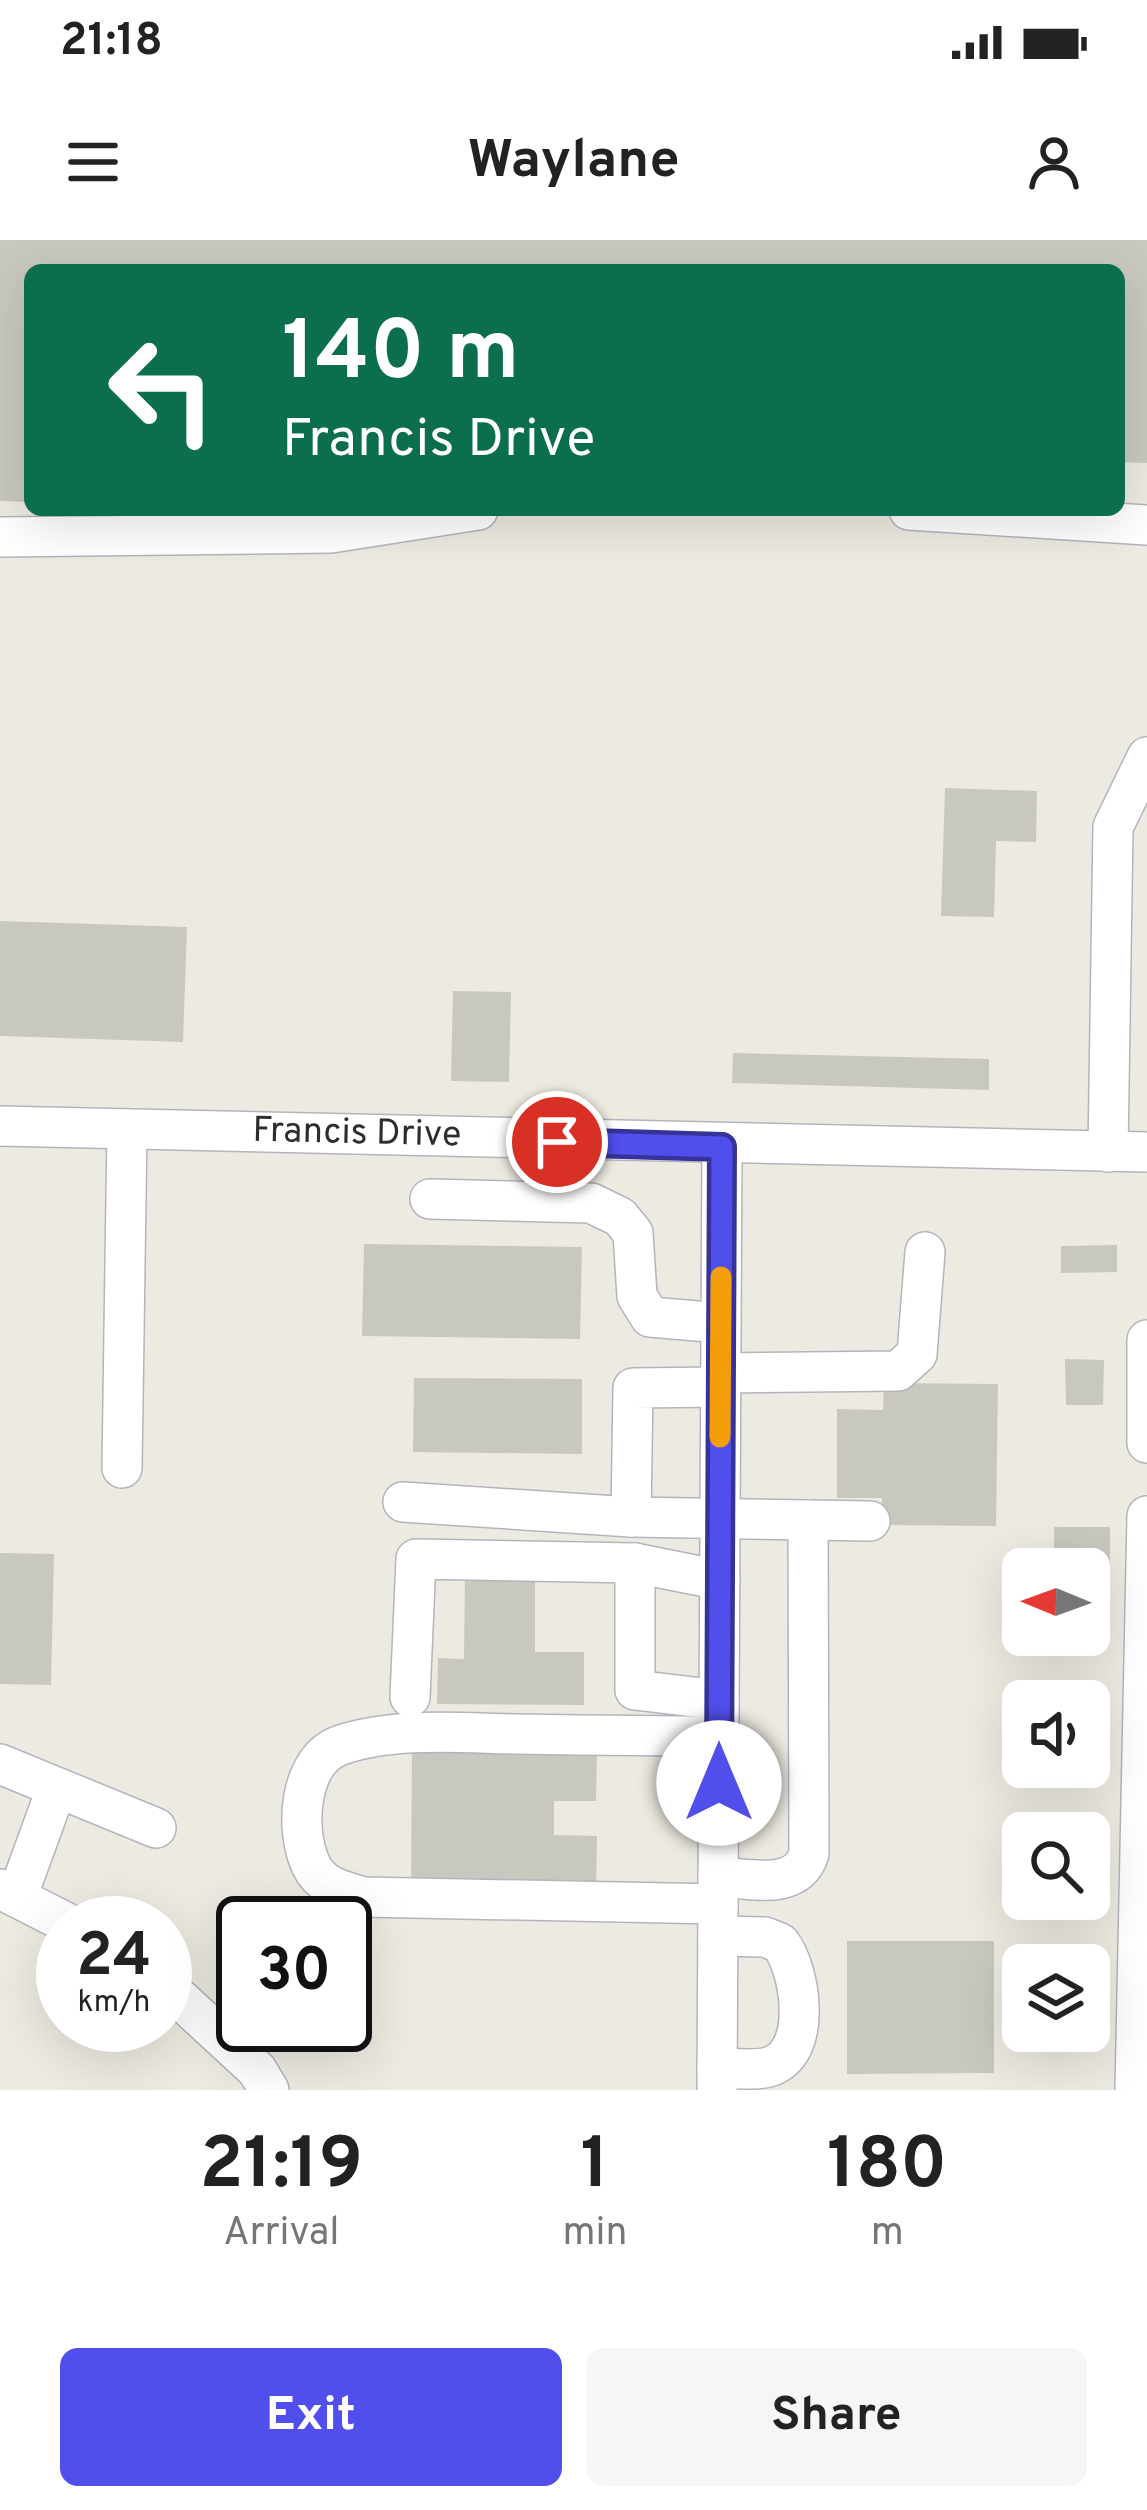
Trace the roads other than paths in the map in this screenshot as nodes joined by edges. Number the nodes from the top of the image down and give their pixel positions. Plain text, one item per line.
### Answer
1 (440, 516) edge
2 (1011, 516) edge
3 (1147, 524) edge
4 (0, 537) edge
5 (1147, 758) edge
6 (0, 1126) edge
7 (127, 1129) junction
8 (474, 1140) junction
9 (722, 1147) junction
10 (1127, 1152) edge
11 (430, 1199) dead end
12 (471, 1200) junction
13 (925, 1252) dead end
14 (721, 1323) junction
15 (1147, 1340) edge
16 (720, 1380) junction
17 (1147, 1443) edge
18 (122, 1468) dead end
19 (403, 1502) dead end
20 (631, 1516) junction
21 (1147, 1516) edge
22 (808, 1520) junction
23 (720, 1521) junction
24 (870, 1521) dead end
25 (635, 1563) junction
26 (720, 1580) junction
27 (410, 1696) dead end
28 (719, 1718) junction
29 (0, 1765) edge
30 (56, 1790) junction
31 (155, 1828) dead end
32 (8, 1893) edge
33 (718, 1906) junction
34 (36, 1907) edge
35 (192, 2010) edge
36 (717, 2079) edge
37 (269, 2090) edge
38 (1135, 2090) edge

1 - 4 street
2 - 3 street
5 - 10 street
6 - 7 street, Francis Drive
7 - 8 street, Francis Drive
7 - 18 street
8 - 9 street, Francis Drive
8 - 12 street
9 - 10 street, Francis Drive
9 - 14 street
11 - 12 street
12 - 14 street
13 - 16 street
14 - 16 street
15 - 17 street
16 - 20 street
16 - 23 street
19 - 20 street
20 - 23 street
21 - 38 street
22 - 23 street
22 - 24 street
22 - 33 street
23 - 26 street
25 - 26 street
25 - 27 street
25 - 28 street
26 - 28 street
28 - 33 street
28 - 33 street
29 - 30 street
30 - 31 street
30 - 32 street
32 - 34 street
33 - 36 street
33 - 36 street
35 - 37 street

